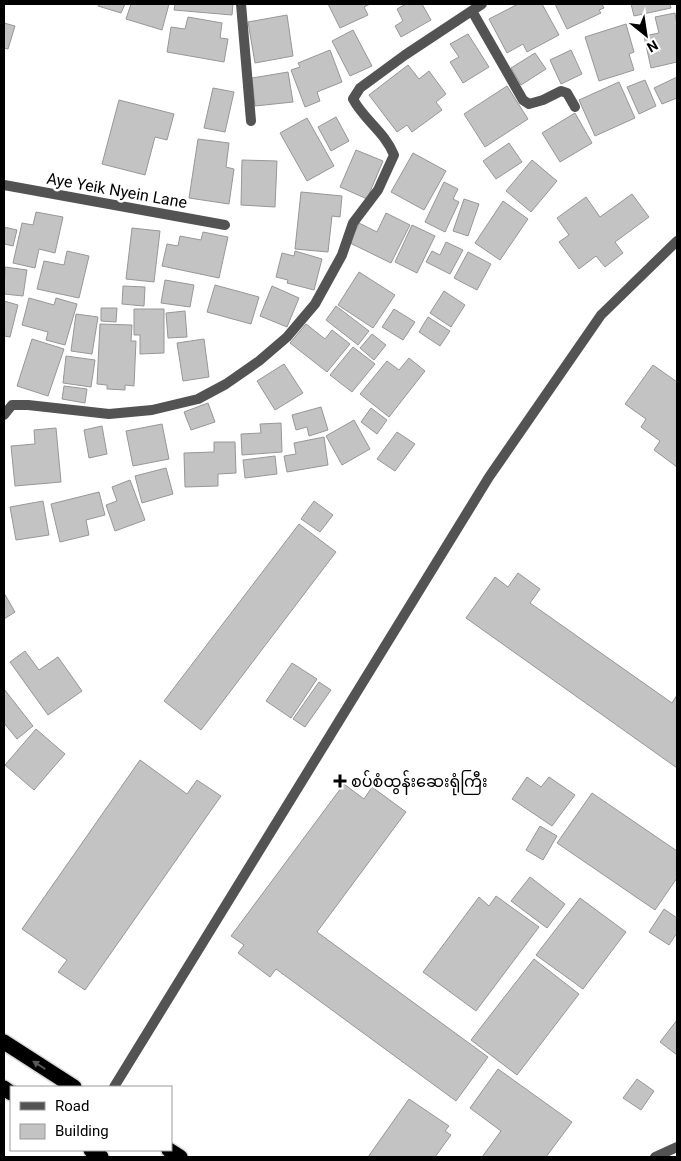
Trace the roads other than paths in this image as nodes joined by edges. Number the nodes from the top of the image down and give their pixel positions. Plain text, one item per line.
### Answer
1 (241, 4) edge
2 (482, 4) edge
3 (472, 11) junction
4 (575, 107) dead end
5 (251, 121) dead end
6 (4, 185) edge
7 (225, 224) dead end
8 (677, 241) edge
9 (4, 415) edge
10 (4, 1042) edge
11 (72, 1086) edge
12 (115, 1086) edge
13 (677, 1147) edge
14 (655, 1157) edge

1 - 5 street
2 - 3 street
3 - 4 street
3 - 9 street
6 - 7 street, Aye Yeik Nyein Lane
8 - 12 street
11 -> 10 highway
13 - 14 street

